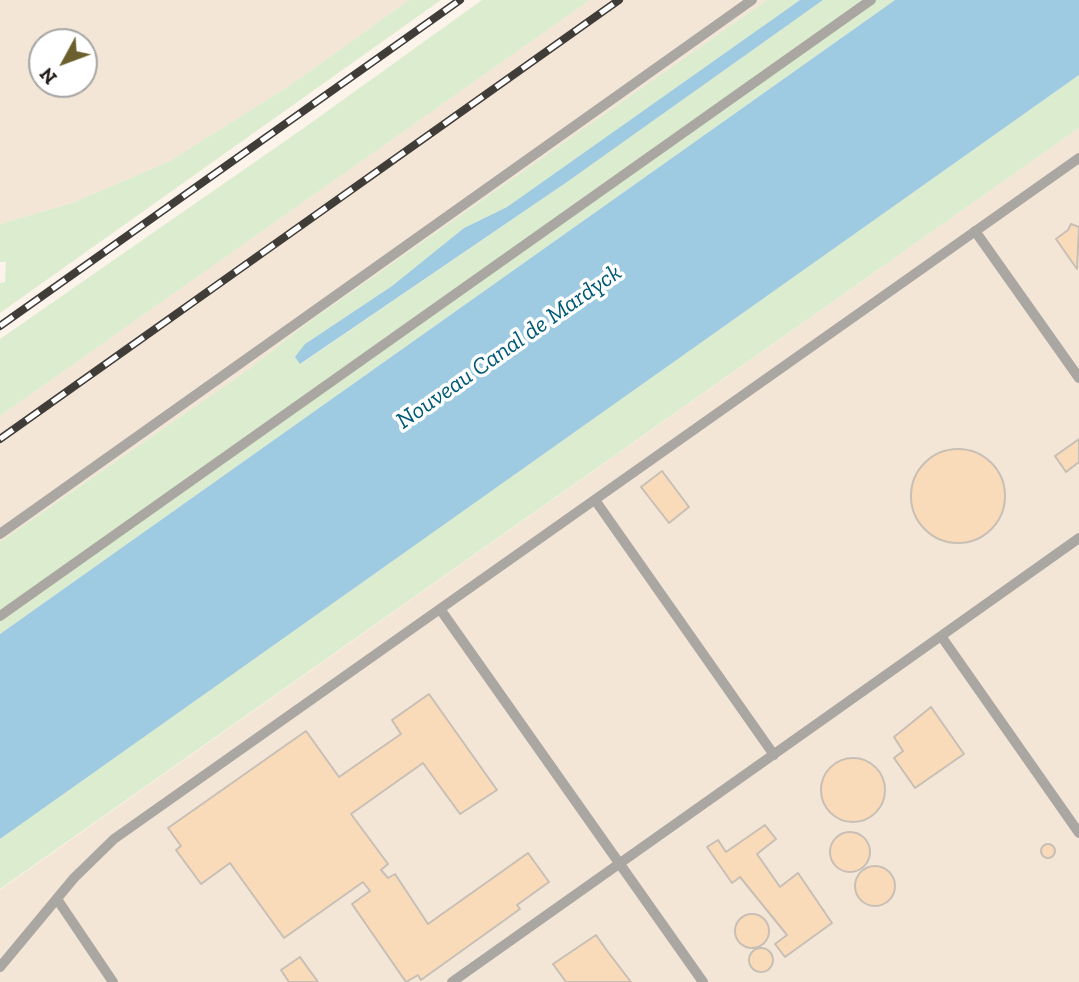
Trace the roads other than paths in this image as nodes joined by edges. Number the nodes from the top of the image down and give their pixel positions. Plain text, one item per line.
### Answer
1 (752, 0) edge
2 (871, 0) edge
3 (1079, 158) edge
4 (975, 231) junction
5 (1079, 378) edge
6 (595, 500) junction
7 (0, 534) edge
8 (1079, 538) edge
9 (440, 609) junction
10 (0, 616) edge
11 (941, 636) junction
12 (774, 755) junction
13 (1079, 833) edge
14 (620, 864) junction
15 (57, 899) junction
16 (0, 967) edge
17 (113, 982) edge
18 (452, 982) edge
19 (703, 982) edge

1 - 7 lane
2 - 10 lane
3 - 4 lane
4 - 5 lane
4 - 6 lane
6 - 9 lane
6 - 12 lane
8 - 11 lane
9 - 14 lane
9 - 15 lane
11 - 12 lane
11 - 13 lane
12 - 14 lane
14 - 18 lane
14 - 19 lane
15 - 16 lane
15 - 17 lane

